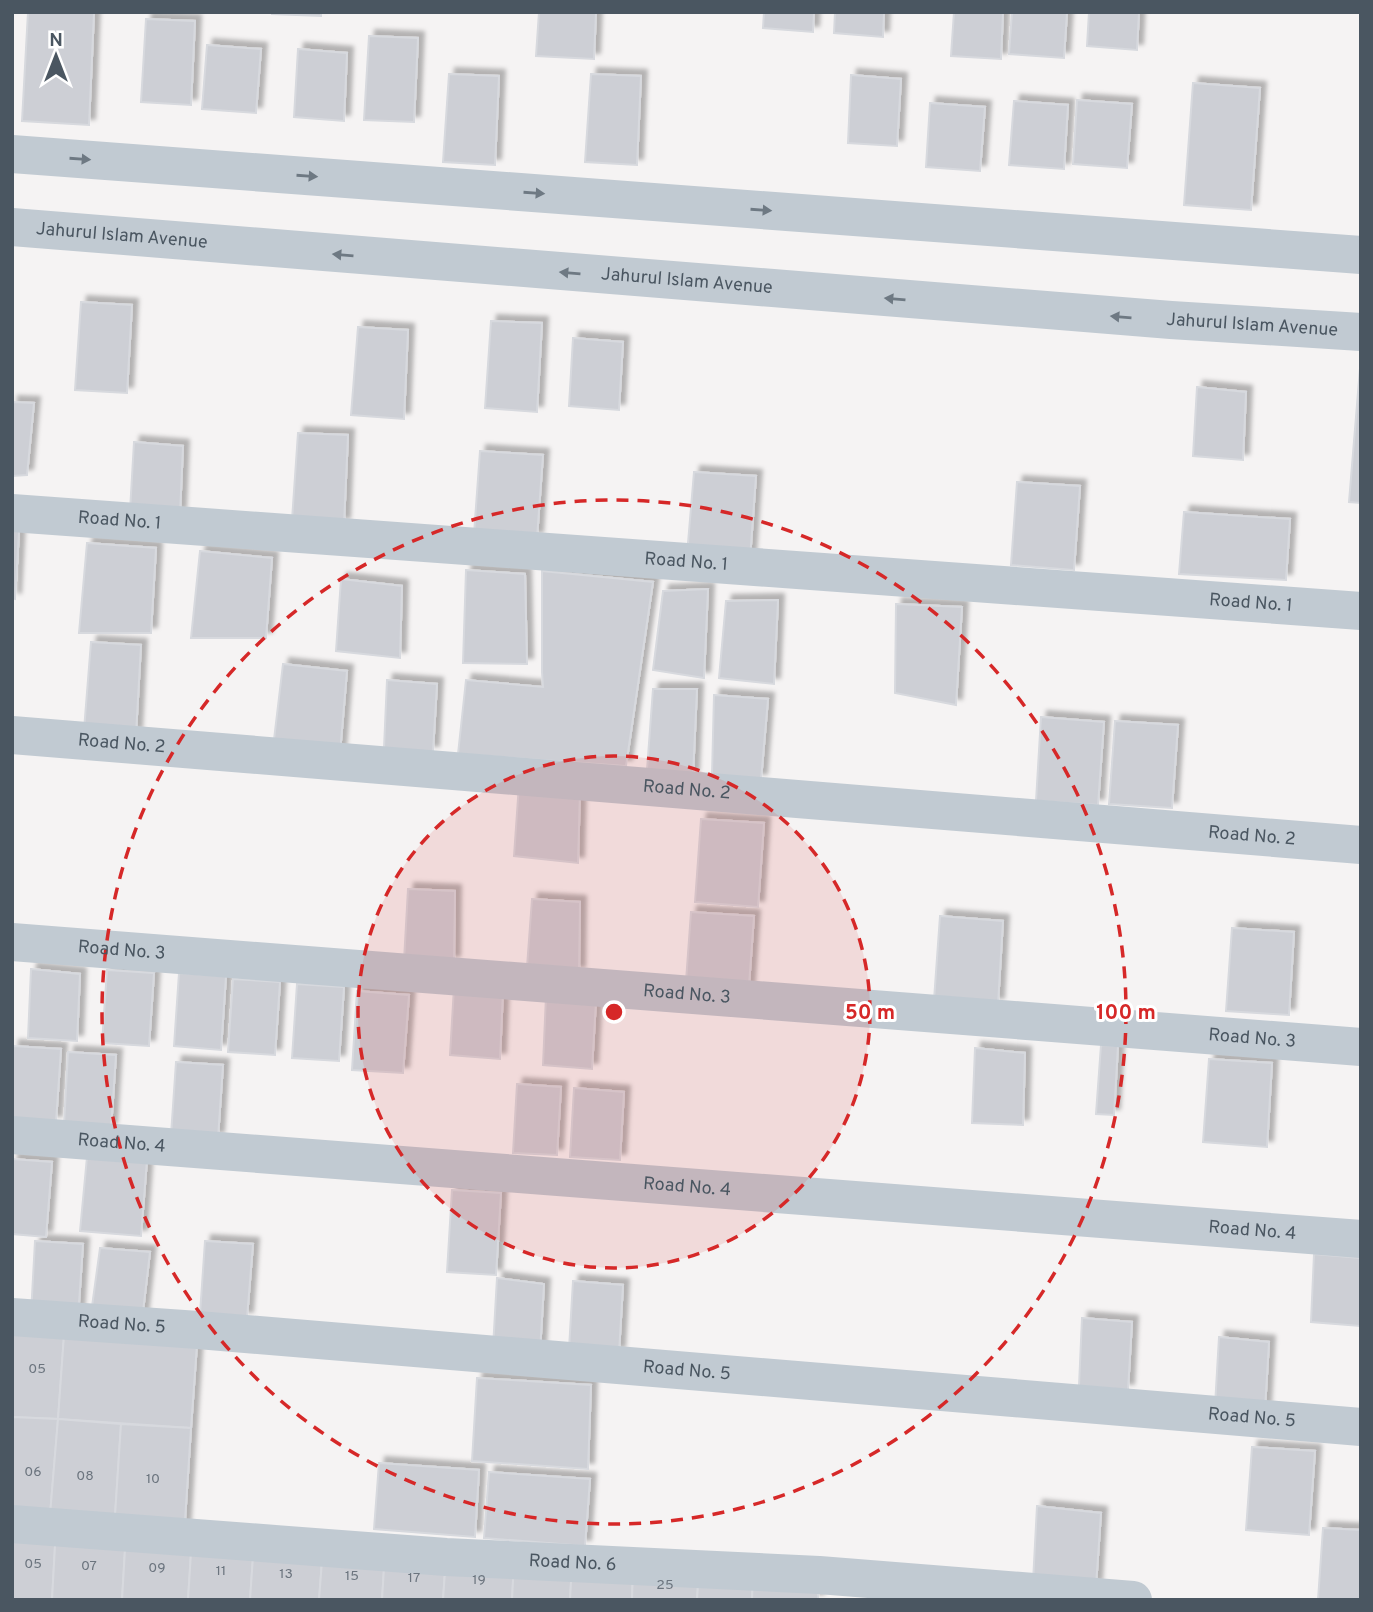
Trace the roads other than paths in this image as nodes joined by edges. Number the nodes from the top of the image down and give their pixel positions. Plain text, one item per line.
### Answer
1 (12, 154) edge
2 (12, 228) edge
3 (1361, 256) edge
4 (1361, 332) edge
5 (12, 513) edge
6 (1361, 611) edge
7 (12, 735) edge
8 (1361, 845) edge
9 (12, 942) edge
10 (1361, 1047) edge
11 (12, 1135) edge
12 (1361, 1239) edge
13 (12, 1317) edge
14 (1361, 1427) edge
15 (12, 1524) edge
16 (1133, 1600) edge

1 -> 3 street
4 -> 2 street, Jahurul Islam Avenue
5 - 6 street, Road No. 1
7 - 8 street, Road No. 2
9 - 10 street, Road No. 3
11 - 12 street, Road No. 4
13 - 14 street, Road No. 5
15 - 16 street, Road No. 6

